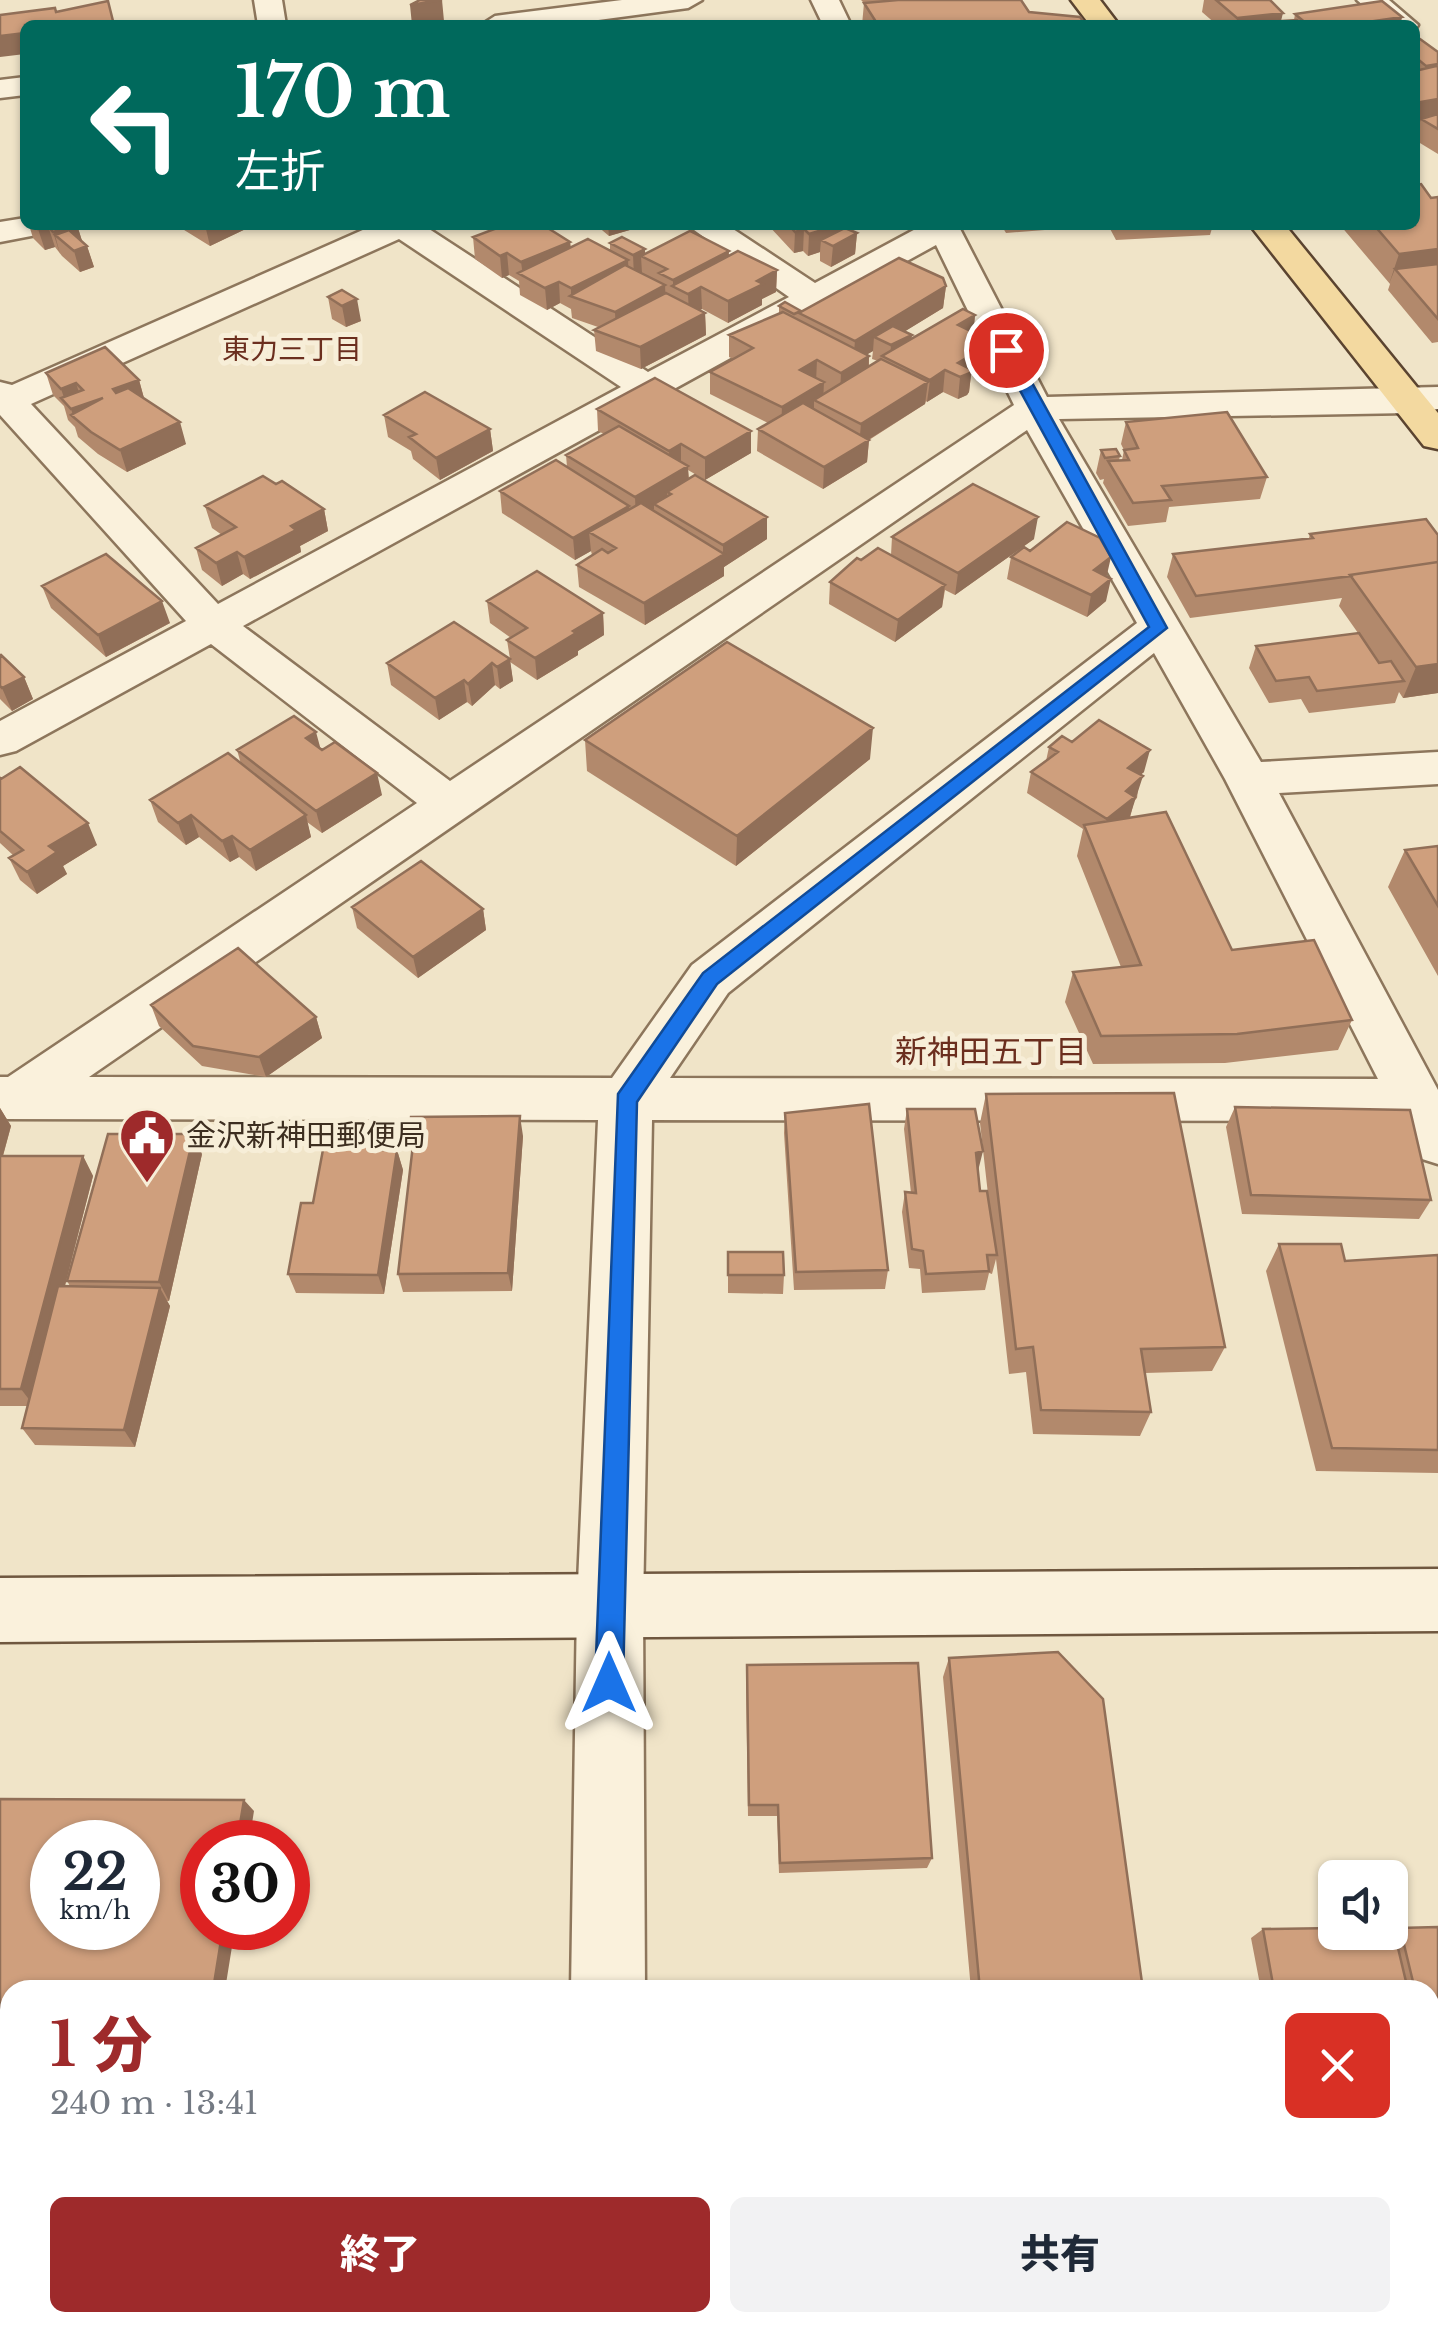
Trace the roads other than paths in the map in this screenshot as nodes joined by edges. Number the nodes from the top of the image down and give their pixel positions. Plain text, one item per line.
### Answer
1 (688, 0) edge
2 (1085, 0) edge
3 (1372, 0) edge
4 (534, 20) edge
5 (1101, 20) edge
6 (1398, 20) edge
7 (390, 230) edge
8 (409, 230) edge
9 (712, 230) edge
10 (934, 230) edge
11 (943, 230) edge
12 (1271, 230) edge
13 (814, 298) junction
14 (646, 388) junction
15 (2, 399) edge
16 (1424, 400) edge
17 (1034, 408) junction
18 (1438, 438) edge
19 (214, 624) junction
20 (1158, 628) junction
21 (0, 740) edge
22 (1438, 768) edge
23 (1248, 779) junction
24 (449, 804) junction
25 (9, 1098) edge
26 (626, 1100) junction
27 (1426, 1121) edge
28 (1438, 1600) edge
29 (610, 1606) junction
30 (0, 1610) edge
31 (608, 1980) edge

1 - 4 street
2 - 5 main road
3 - 6 street
7 - 15 street
8 - 14 street
9 - 13 street
10 - 13 street
11 - 17 street
12 - 16 main road
13 - 14 street
14 - 19 street
15 - 19 street
16 - 17 street
16 - 18 main road
17 - 20 street
17 - 24 street
19 - 21 street
19 - 24 street
20 - 23 street
20 - 26 street
22 - 23 street
23 - 27 street
24 - 25 street
25 - 26 street
26 - 27 street
26 - 29 street
28 - 29 street
29 - 30 street
29 - 31 street

